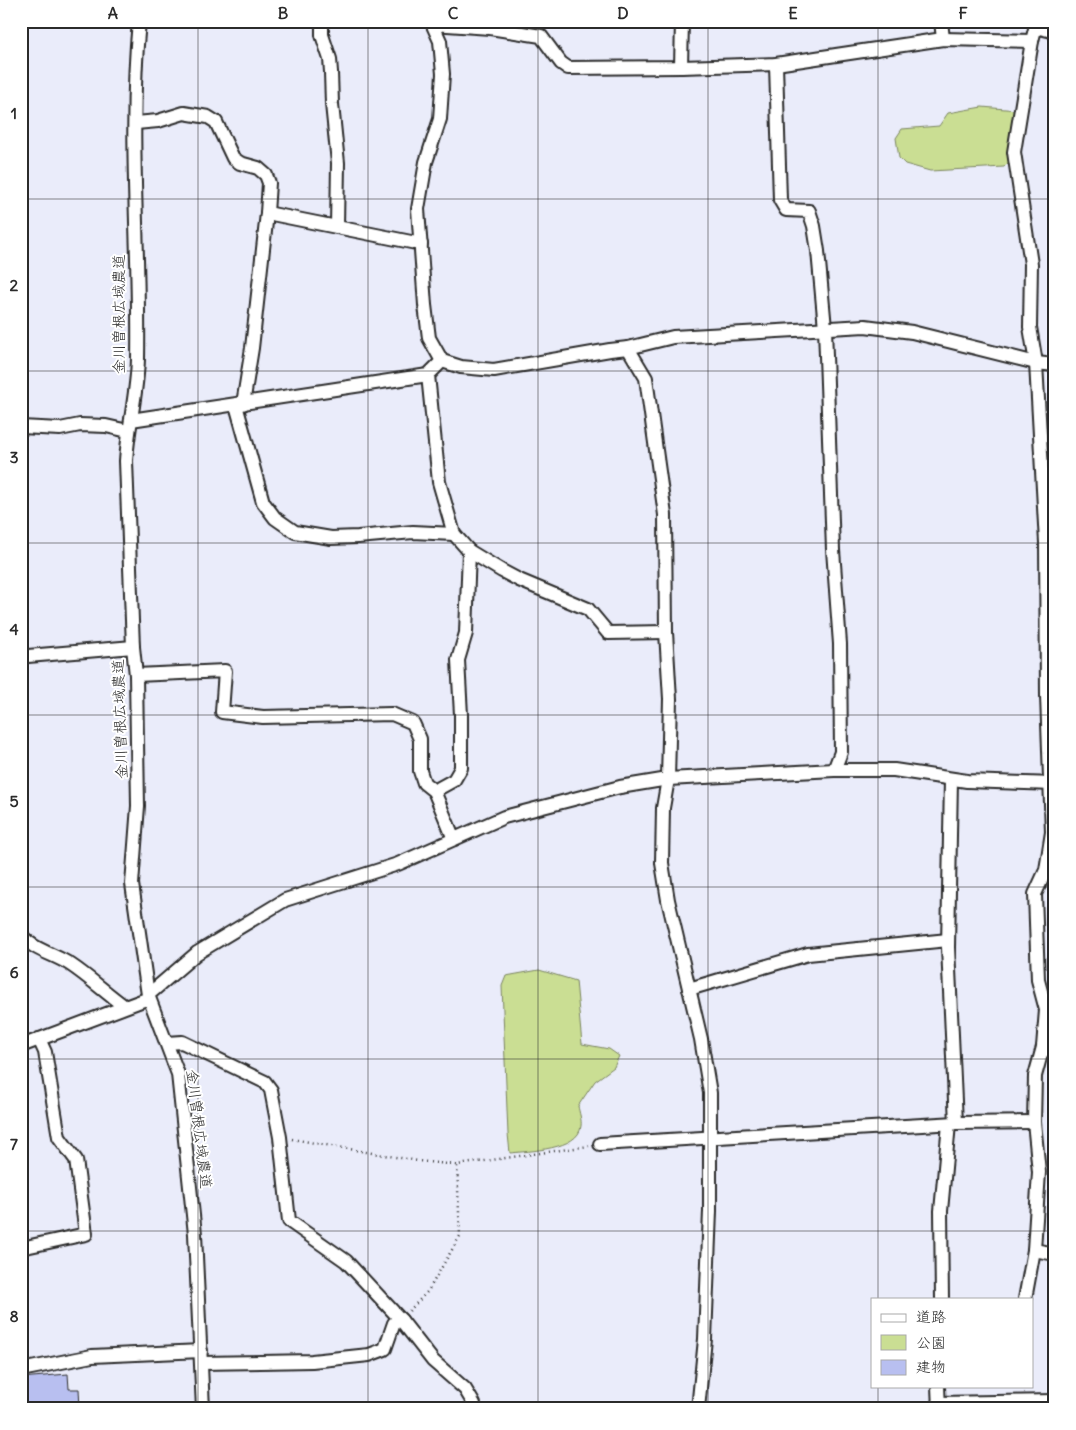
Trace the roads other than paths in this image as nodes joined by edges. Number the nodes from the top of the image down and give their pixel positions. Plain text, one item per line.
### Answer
1 (139, 21) edge
2 (322, 21) edge
3 (682, 21) edge
4 (941, 21) edge
5 (432, 23) edge
6 (1036, 24) edge
7 (1055, 34) edge
8 (943, 39) junction
9 (1032, 41) junction
10 (776, 64) junction
11 (681, 67) junction
12 (136, 123) junction
13 (267, 213) junction
14 (337, 227) junction
15 (421, 244) junction
16 (825, 328) junction
17 (628, 348) junction
18 (442, 361) junction
19 (1036, 363) junction
20 (1055, 365) edge
21 (428, 375) junction
22 (240, 404) junction
23 (130, 426) junction
24 (21, 427) edge
25 (454, 534) junction
26 (1050, 543) edge
27 (469, 550) junction
28 (666, 632) junction
29 (133, 647) junction
30 (21, 656) edge
31 (136, 674) junction
32 (834, 770) junction
33 (668, 779) junction
34 (951, 779) junction
35 (1052, 785) edge
36 (434, 791) junction
37 (454, 839) junction
38 (21, 935) edge
39 (948, 940) junction
40 (689, 989) junction
41 (148, 997) junction
42 (124, 1006) junction
43 (39, 1039) junction
44 (167, 1043) junction
45 (21, 1046) edge
46 (1049, 1050) edge
47 (1034, 1122) junction
48 (953, 1124) junction
49 (711, 1137) junction
50 (600, 1144) road end
51 (21, 1248) edge
52 (1034, 1250) junction
53 (1055, 1254) edge
54 (942, 1298) edge
55 (1025, 1298) edge
56 (401, 1320) junction
57 (201, 1357) junction
58 (21, 1370) edge
59 (938, 1388) edge
60 (1055, 1401) edge
61 (938, 1406) edge
62 (202, 1409) edge
63 (474, 1409) edge
64 (698, 1409) edge

1 - 12 street, 金川曽根広域農道
2 - 14 street
3 - 11 street
4 - 8 street
5 - 11 street
5 - 15 street
6 - 7 street
6 - 9 street
8 - 9 street
8 - 10 street
9 - 19 street
10 - 11 street
10 - 16 street
12 - 13 street
12 - 23 street, 金川曽根広域農道
13 - 14 street
13 - 22 street
14 - 15 street
15 - 18 street
16 - 17 street
16 - 19 street
16 - 32 street
17 - 18 street
17 - 28 street
18 - 21 street
19 - 20 street
19 - 26 street
21 - 22 street
21 - 25 street
22 - 23 street
22 - 25 street
23 - 24 street
23 - 29 street, 金川曽根広域農道
25 - 27 street
26 - 35 street
27 - 28 street
27 - 36 street
28 - 33 street
29 - 30 street
29 - 31 street, 金川曽根広域農道
31 - 36 street
31 - 41 street, 金川曽根広域農道
32 - 33 street
32 - 34 street
33 - 37 street
33 - 40 street
34 - 35 street
34 - 39 street
35 - 46 street
36 - 37 street
37 - 41 street
38 - 42 street
39 - 40 street
39 - 48 street
40 - 49 street
41 - 42 street
41 - 44 street, 金川曽根広域農道
42 - 43 street
43 - 45 street
43 - 51 street
44 - 56 street
44 - 57 street, 金川曽根広域農道
46 - 47 street
47 - 48 street
47 - 52 street
48 - 49 street
48 - 54 street
49 - 50 street
49 - 64 street
52 - 53 street
52 - 55 street
56 - 57 street
56 - 63 street
57 - 58 street
57 - 62 street, 金川曽根広域農道
59 - 61 street
60 - 61 street

